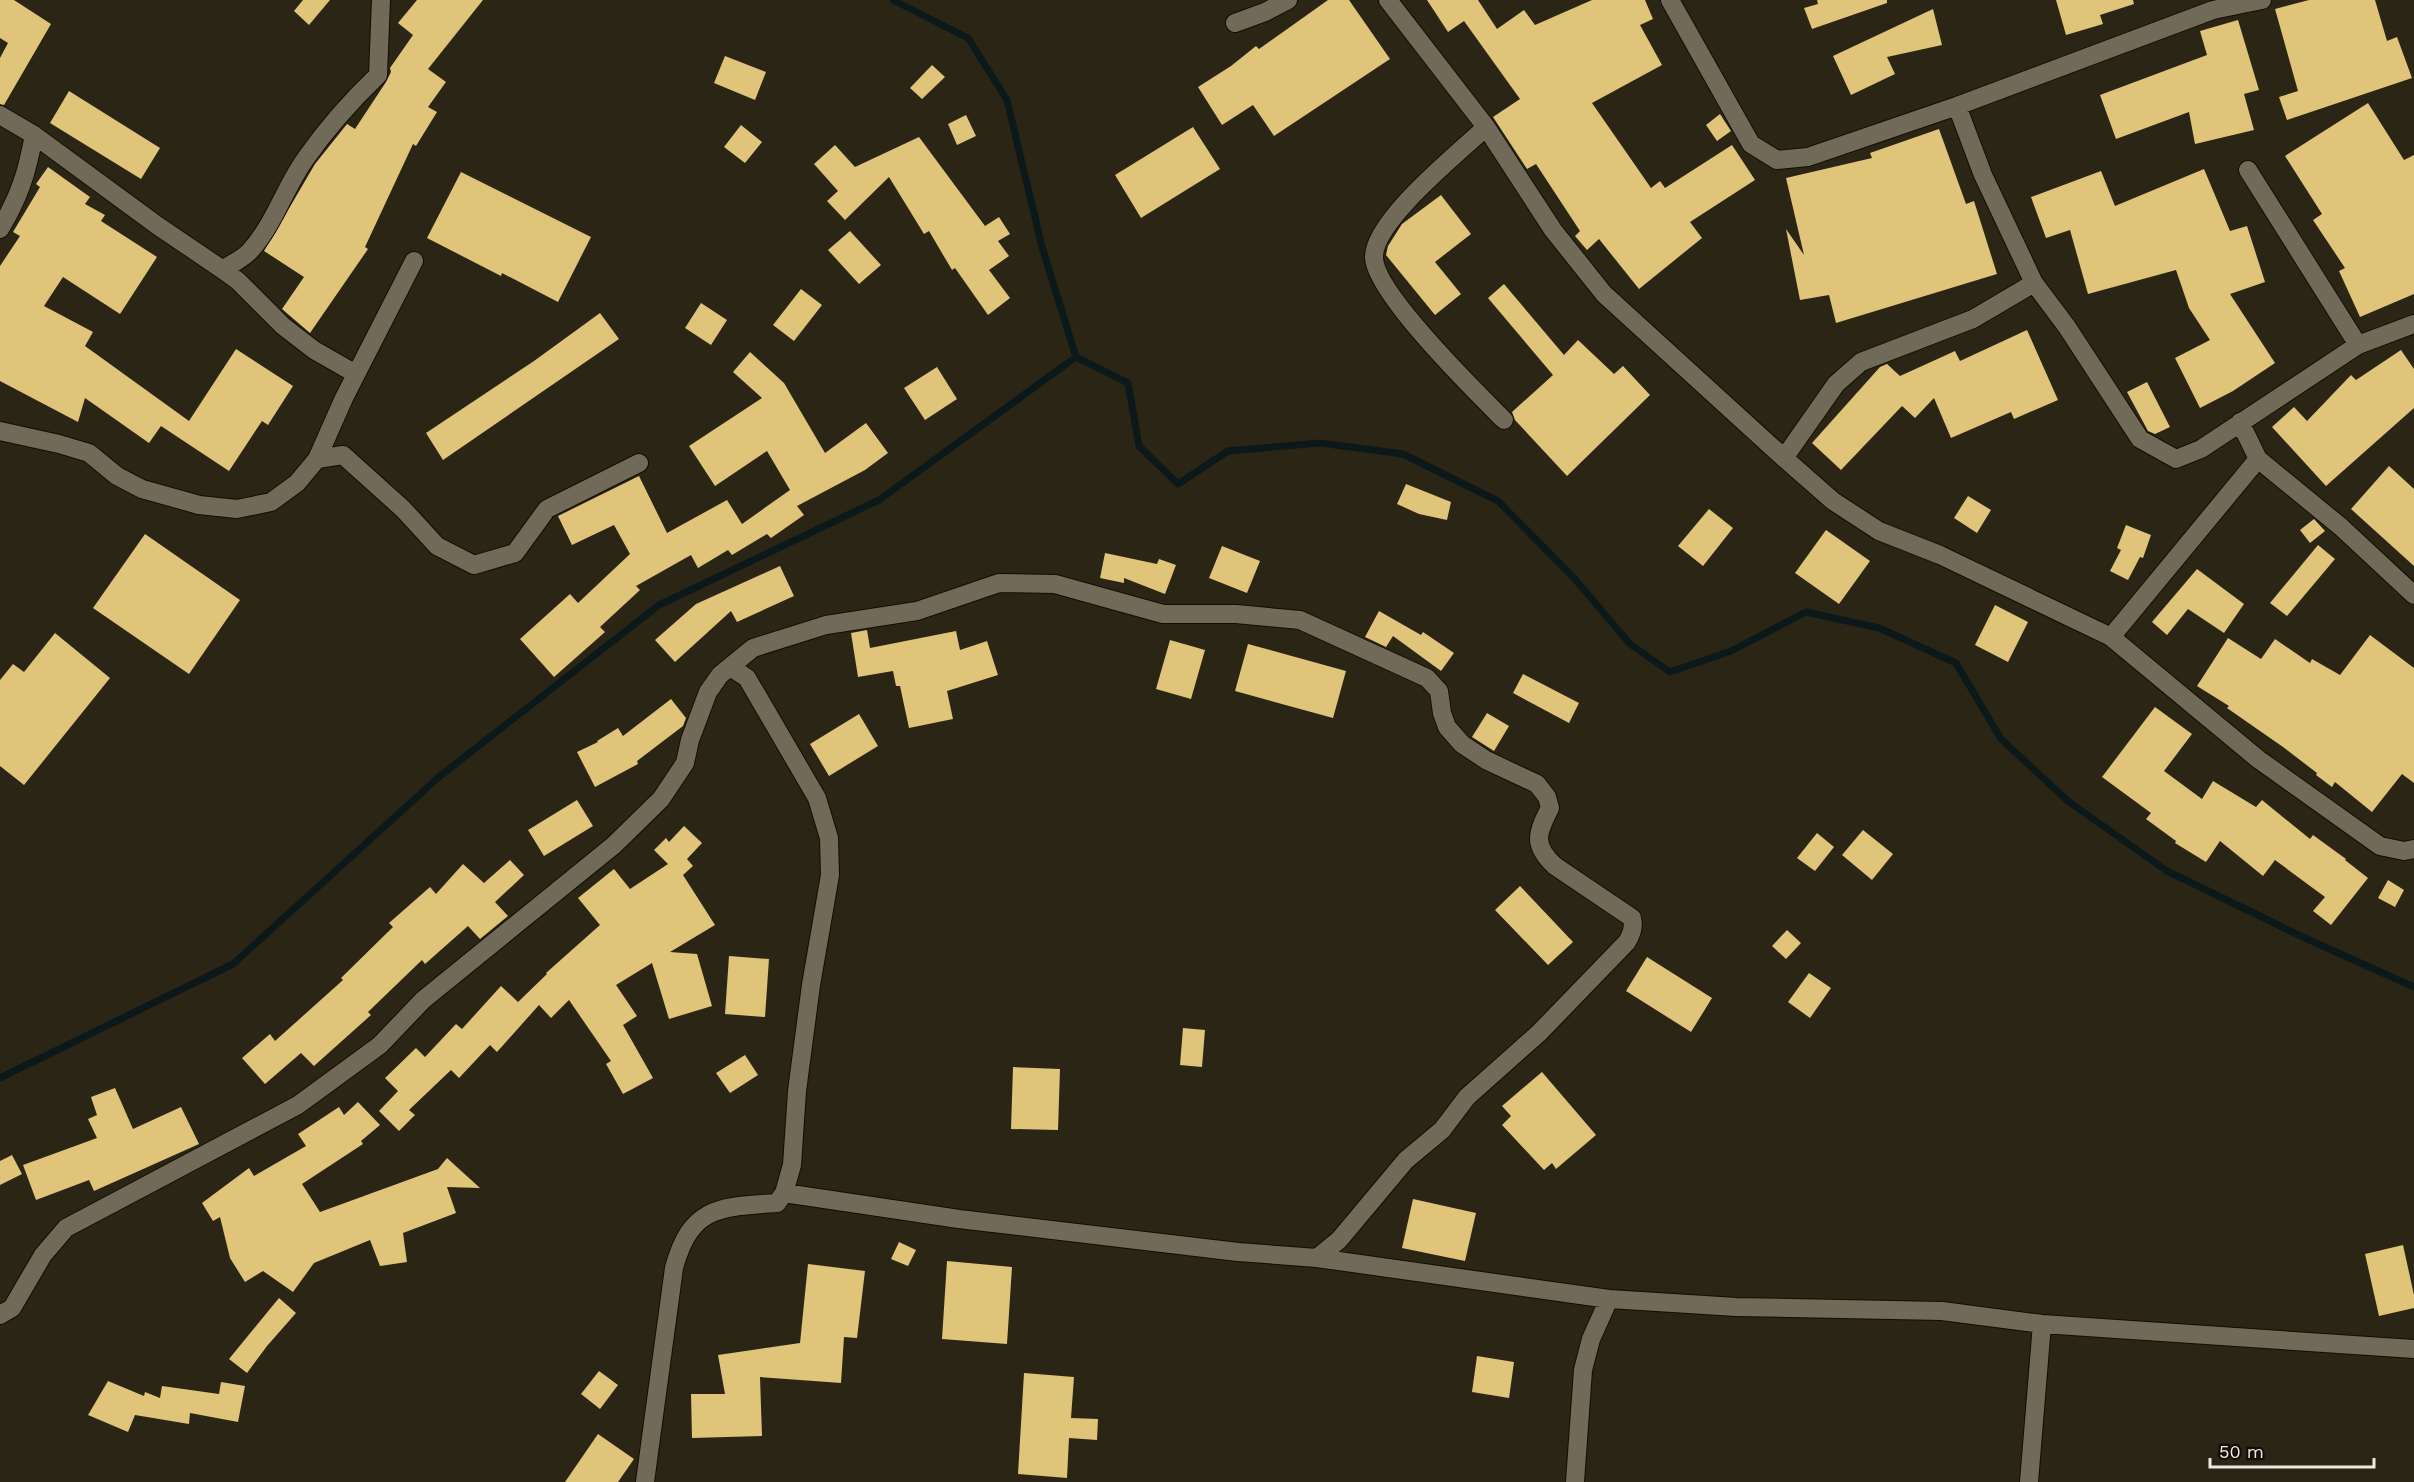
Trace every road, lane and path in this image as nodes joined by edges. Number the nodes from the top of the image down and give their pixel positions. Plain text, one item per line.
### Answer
1 (381, 0) edge
2 (1288, 0) edge
3 (1388, 0) edge
4 (1670, 0) edge
5 (2262, 0) edge
6 (2212, 5) edge
7 (1235, 23) dead end
8 (1957, 106) junction
9 (0, 115) edge
10 (1486, 128) junction
11 (34, 135) junction
12 (2248, 170) dead end
13 (0, 229) edge
14 (414, 261) dead end
15 (223, 270) junction
16 (2034, 283) junction
17 (2414, 324) edge
18 (2358, 345) junction
19 (356, 374) junction
20 (1504, 420) dead end
21 (2240, 422) junction
22 (0, 431) edge
23 (1784, 458) junction
24 (317, 459) junction
25 (2258, 459) junction
26 (639, 464) dead end
27 (2414, 595) edge
28 (2111, 637) junction
29 (726, 670) junction
30 (2414, 849) edge
31 (784, 1193) junction
32 (1317, 1258) junction
33 (1609, 1299) junction
34 (0, 1315) edge
35 (2042, 1324) junction
36 (2414, 1349) edge
37 (645, 1482) edge
38 (1575, 1482) edge
39 (2029, 1482) edge

1 - 15 street
2 - 7 street
3 - 10 street
4 - 8 street
5 - 6 street
6 - 8 street
8 - 16 street
9 - 11 street
10 - 20 street
10 - 23 street
11 - 13 street
11 - 15 street
12 - 18 street
14 - 19 street
15 - 19 street
16 - 21 street
16 - 23 street
17 - 18 street
18 - 21 street
19 - 24 street
21 - 25 street
22 - 24 street
23 - 28 street
24 - 26 street
25 - 27 street
25 - 28 street
28 - 30 street
29 - 31 street
29 - 32 street
29 - 34 street
31 - 32 street
31 - 37 street
32 - 33 street
33 - 35 street
33 - 38 street
35 - 36 street
35 - 39 street

